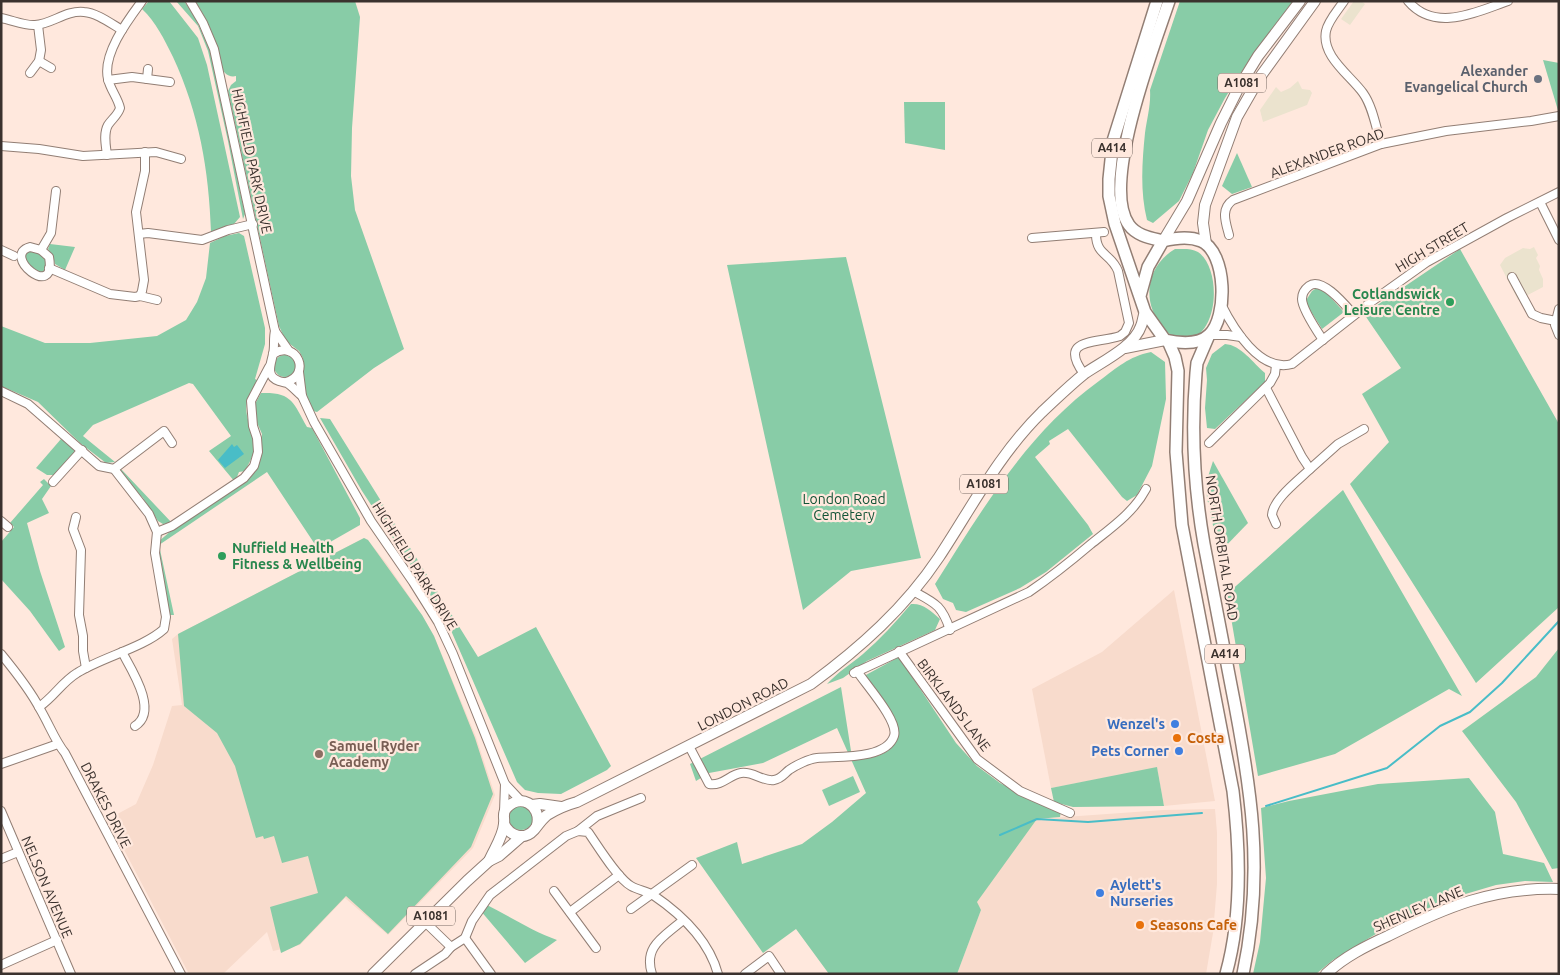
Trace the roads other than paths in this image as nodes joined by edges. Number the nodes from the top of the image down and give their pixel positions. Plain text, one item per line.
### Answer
1 (142, 1) edge
2 (190, 1) edge
3 (1157, 1) edge
4 (1169, 1) edge
5 (1300, 1) edge
6 (1315, 1) edge
7 (1344, 1) edge
8 (1408, 1) edge
9 (1508, 1) edge
10 (1, 18) edge
11 (38, 25) junction
12 (122, 30) junction
13 (39, 61) junction
14 (51, 68) dead end
15 (148, 69) dead end
16 (30, 73) dead end
17 (147, 79) junction
18 (108, 80) junction
19 (170, 82) dead end
20 (1559, 116) edge
21 (1381, 144) junction
22 (1, 146) edge
23 (145, 152) junction
24 (107, 155) junction
25 (181, 159) dead end
26 (56, 191) dead end
27 (1559, 192) edge
28 (1540, 202) junction
29 (253, 224) junction
30 (139, 234) junction
31 (1229, 235) dead end
32 (1032, 238) dead end
33 (1163, 240) junction
34 (1559, 240) edge
35 (1206, 244) junction
36 (1, 250) edge
37 (41, 250) junction
38 (14, 256) junction
39 (49, 268) junction
40 (1512, 277) dead end
41 (140, 296) junction
42 (1140, 296) junction
43 (157, 300) dead end
44 (1221, 304) junction
45 (1559, 309) edge
46 (1144, 312) junction
47 (1354, 315) junction
48 (1556, 321) junction
49 (276, 331) junction
50 (1209, 335) junction
51 (1559, 335) edge
52 (1241, 338) junction
53 (1323, 340) junction
54 (1166, 341) junction
55 (1125, 348) junction
56 (289, 351) junction
57 (273, 354) junction
58 (1276, 365) junction
59 (269, 367) junction
60 (299, 372) junction
61 (1084, 374) junction
62 (282, 382) junction
63 (1266, 388) junction
64 (258, 389) junction
65 (1, 391) edge
66 (302, 396) junction
67 (1364, 430) dead end
68 (172, 443) dead end
69 (1209, 443) dead end
70 (82, 450) junction
71 (114, 469) junction
72 (1310, 469) junction
73 (53, 482) dead end
74 (1146, 489) dead end
75 (76, 517) dead end
76 (1, 521) edge
77 (1276, 524) dead end
78 (8, 527) dead end
79 (157, 532) junction
80 (913, 591) junction
81 (950, 630) junction
82 (899, 651) junction
83 (122, 652) junction
84 (1, 654) edge
85 (86, 668) junction
86 (39, 707) junction
87 (135, 726) dead end
88 (58, 744) junction
89 (688, 746) junction
90 (1, 764) edge
91 (505, 784) junction
92 (641, 798) dead end
93 (521, 801) junction
94 (532, 805) junction
95 (561, 807) junction
96 (1, 811) edge
97 (504, 813) junction
98 (1070, 813) dead end
99 (504, 824) junction
100 (537, 825) junction
101 (578, 831) junction
102 (522, 836) junction
103 (18, 852) junction
104 (1, 859) edge
105 (490, 860) junction
106 (692, 865) dead end
107 (619, 875) junction
108 (1559, 889) edge
109 (554, 891) dead end
110 (651, 894) junction
111 (631, 909) dead end
112 (570, 912) junction
113 (683, 920) junction
114 (425, 922) junction
115 (465, 938) junction
116 (56, 940) junction
117 (451, 947) junction
118 (596, 948) dead end
119 (1, 965) edge
120 (71, 974) edge
121 (181, 974) edge
122 (373, 974) edge
123 (415, 974) edge
124 (491, 974) edge
125 (652, 974) edge
126 (718, 974) edge
127 (745, 974) edge
128 (781, 974) edge
129 (1226, 974) edge
130 (1243, 974) edge
131 (1326, 974) edge

1 - 12 street
2 - 29 street, HIGHFIELD PARK DRIVE
3 - 42 highway, A414
4 - 33 highway, A414
5 - 33 main road, A1081
6 - 35 main road, A1081
7 - 21 street
8 - 9 street
10 - 11 street
11 - 12 street
11 - 13 street
12 - 18 street
13 - 14 street
13 - 16 street
15 - 17 street
17 - 18 street
17 - 19 street
18 - 24 street
20 - 21 street, ALEXANDER ROAD
21 - 31 street, ALEXANDER ROAD
22 - 24 street
23 - 24 street
23 - 25 street
23 - 30 street
26 - 37 street
27 - 28 street, HIGH STREET
28 - 34 street
28 - 47 street, HIGH STREET
29 - 30 street
29 - 49 street, HIGHFIELD PARK DRIVE
30 - 41 street
32 - 61 street
33 - 35 highway
33 - 42 highway
35 - 44 highway
36 - 38 street
37 - 38 street
37 - 39 street
38 - 39 street
39 - 41 street
40 - 48 street
41 - 43 street
42 - 46 highway
44 - 50 highway
44 - 52 street
45 - 48 street
46 - 54 highway
46 - 55 main road, LONDON ROAD / A1081
47 - 53 street, HIGH STREET
47 - 53 street
48 - 51 street
49 - 56 street, HIGHFIELD PARK DRIVE
49 - 57 street, HIGHFIELD PARK DRIVE
50 - 52 street
50 - 54 highway
50 - 130 highway, NORTH ORBITAL ROAD / A414
52 - 58 street
53 - 58 street, HIGH STREET
54 - 55 main road, LONDON ROAD / A1081
54 - 129 highway, A414
55 - 61 main road, LONDON ROAD / A1081
56 - 57 street
56 - 60 street, HIGHFIELD PARK DRIVE
57 - 59 street, HIGHFIELD PARK DRIVE
58 - 63 street
59 - 62 street, HIGHFIELD PARK DRIVE
59 - 64 street
60 - 62 street
60 - 66 street, HIGHFIELD PARK DRIVE
61 - 80 main road, LONDON ROAD / A1081
62 - 64 street
62 - 66 street, HIGHFIELD PARK DRIVE
63 - 69 street
63 - 72 street
64 - 79 street
65 - 70 street
66 - 91 street, HIGHFIELD PARK DRIVE
67 - 72 street
68 - 71 street
70 - 71 street
70 - 73 street
71 - 79 street
72 - 77 street
74 - 81 street
75 - 85 street
76 - 78 street
79 - 83 street
80 - 81 street
80 - 89 main road, LONDON ROAD / A1081
81 - 82 street
82 - 89 street
82 - 98 street, BIRKLANDS LANE
83 - 85 street
83 - 87 street
84 - 86 street, DRAKES DRIVE
85 - 86 street
86 - 88 street, DRAKES DRIVE
88 - 90 street
88 - 121 street, DRAKES DRIVE
89 - 95 main road, LONDON ROAD / A1081
91 - 93 street, HIGHFIELD PARK DRIVE
91 - 97 street, HIGHFIELD PARK DRIVE
92 - 101 street
93 - 94 main road, LONDON ROAD / A1081
93 - 97 main road
94 - 95 main road, LONDON ROAD / A1081
94 - 100 main road
95 - 100 main road, LONDON ROAD / A1081
96 - 103 street, NELSON AVENUE
97 - 99 main road, LONDON ROAD / A1081
99 - 102 main road
99 - 105 main road, LONDON ROAD / A1081
100 - 102 main road, LONDON ROAD / A1081
101 - 107 street
101 - 115 street
102 - 105 main road, LONDON ROAD / A1081
103 - 104 street
103 - 116 street, NELSON AVENUE
105 - 114 main road, LONDON ROAD / A1081
106 - 110 street
107 - 110 street
107 - 112 street
108 - 131 main road, SHENLEY LANE
109 - 112 street
110 - 111 street
110 - 113 street
112 - 118 street
113 - 125 street
113 - 126 street
114 - 117 street
114 - 122 main road, LONDON ROAD / A1081
115 - 117 street
115 - 124 street
116 - 119 street
116 - 120 street, NELSON AVENUE
117 - 123 street
127 - 128 street

